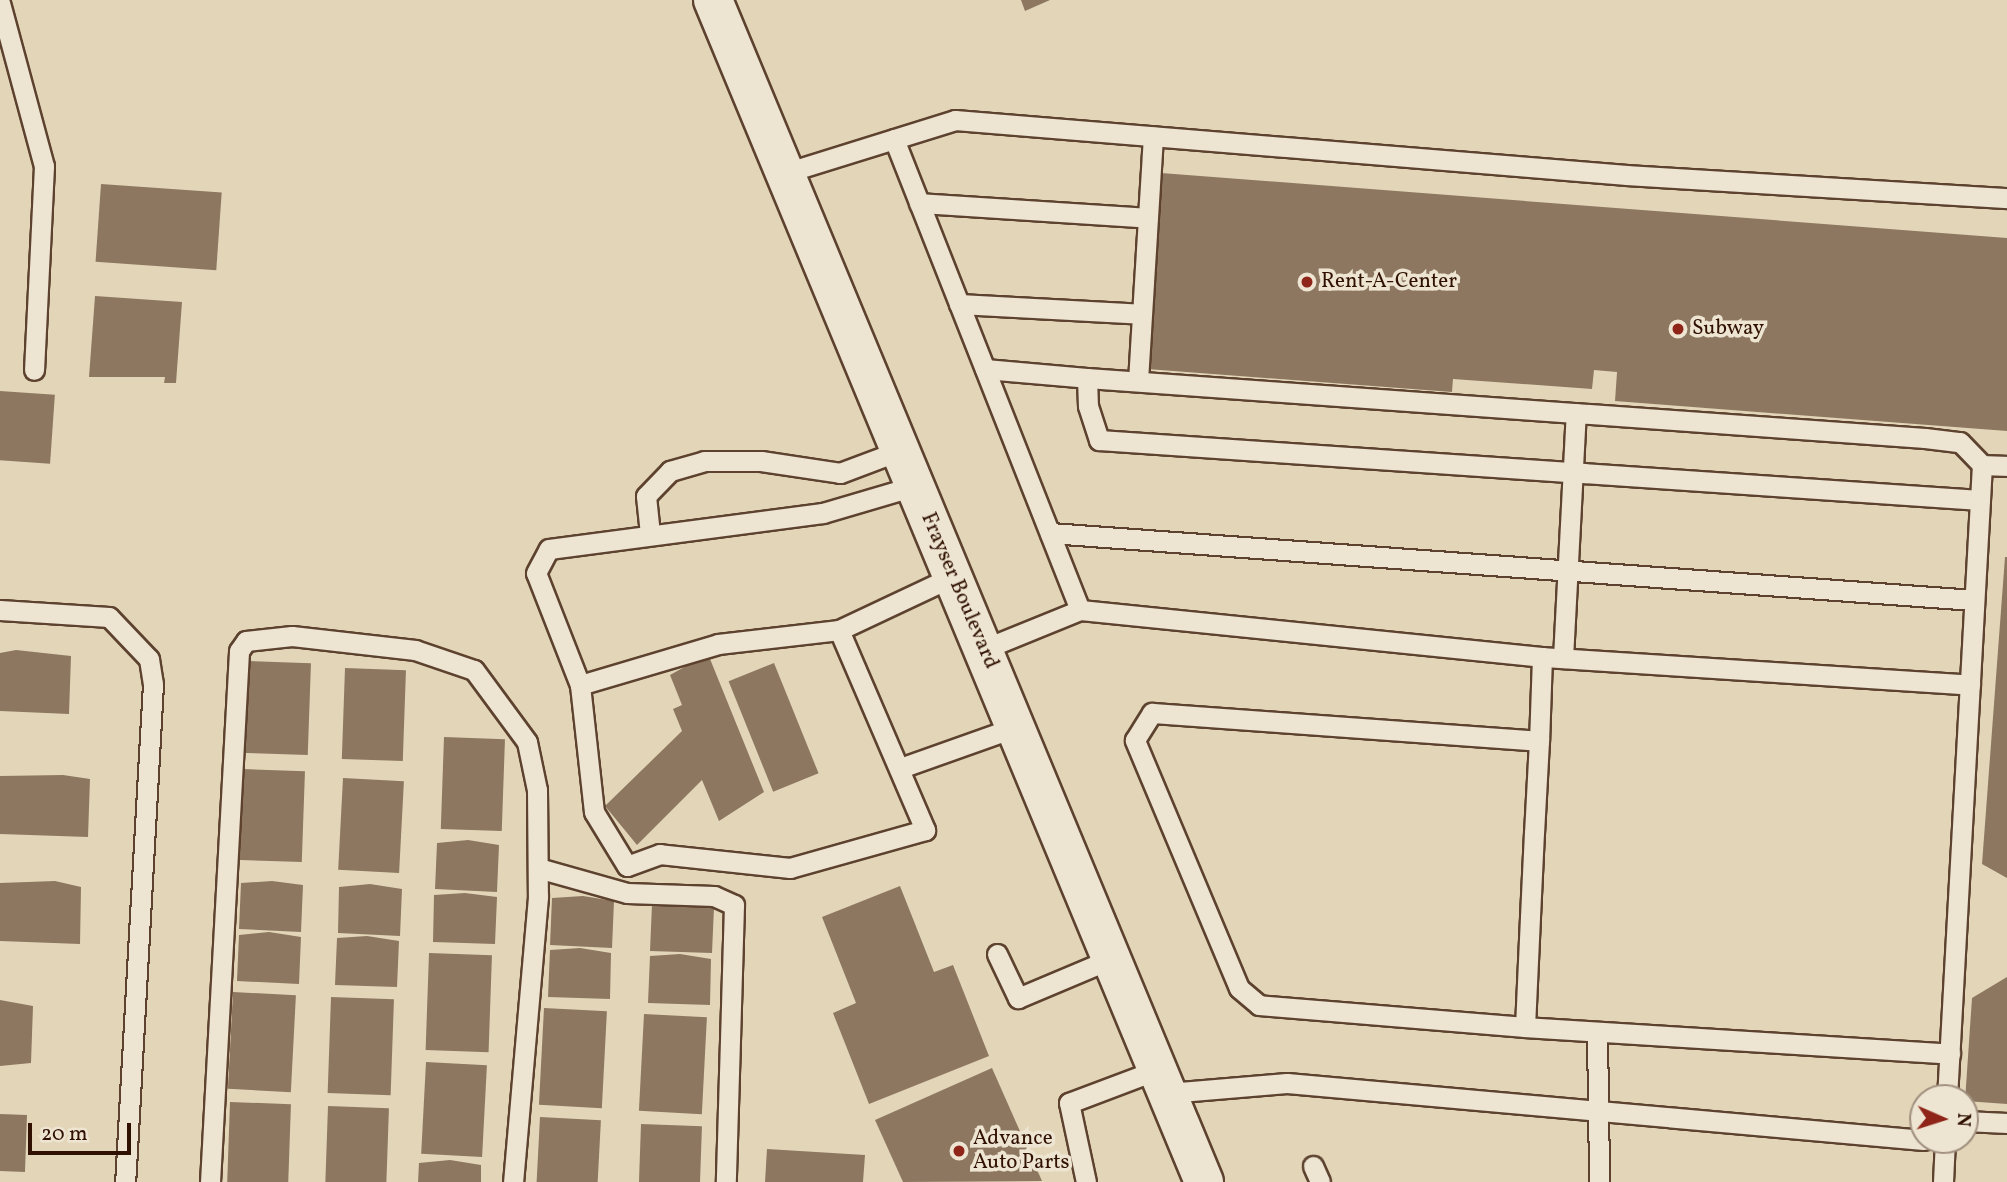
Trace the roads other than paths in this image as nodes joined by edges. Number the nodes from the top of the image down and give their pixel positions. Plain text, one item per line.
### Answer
1 (713, 0) edge
2 (0, 3) edge
3 (1153, 136) junction
4 (894, 139) junction
5 (785, 173) junction
6 (2007, 198) edge
7 (919, 203) junction
8 (1148, 218) junction
9 (959, 303) junction
10 (1141, 314) junction
11 (985, 369) junction
12 (34, 370) dead end
13 (1087, 378) junction
14 (1138, 381) junction
15 (1576, 412) junction
16 (901, 450) junction
17 (1982, 465) junction
18 (2007, 466) edge
19 (1573, 472) junction
20 (915, 485) junction
21 (1980, 500) junction
22 (1049, 533) junction
23 (650, 534) junction
24 (1567, 571) junction
25 (954, 576) junction
26 (1974, 600) junction
27 (0, 610) edge
28 (1080, 610) junction
29 (839, 630) junction
30 (984, 649) junction
31 (1542, 657) junction
32 (1563, 658) junction
33 (580, 685) junction
34 (1969, 685) junction
35 (1016, 727) junction
36 (1539, 741) junction
37 (903, 767) junction
38 (538, 869) junction
39 (997, 954) dead end
40 (1113, 957) junction
41 (1525, 1027) junction
42 (1597, 1031) junction
43 (1950, 1054) junction
44 (1163, 1081) junction
45 (1948, 1084) edge
46 (1598, 1111) junction
47 (1979, 1122) edge
48 (2007, 1124) edge
49 (1909, 1138) edge
50 (1941, 1154) edge
51 (125, 1182) edge
52 (210, 1182) edge
53 (513, 1182) edge
54 (726, 1182) edge
55 (1086, 1182) edge
56 (1204, 1182) edge
57 (1599, 1182) edge
58 (1943, 1182) edge

1 - 5 main road, Frayser Boulevard
2 - 12 lane
3 - 4 lane
3 - 6 lane
3 - 8 lane
4 - 5 lane
4 - 7 lane
5 - 16 main road, Frayser Boulevard
7 - 8 lane
7 - 9 lane
8 - 10 lane
9 - 10 lane
9 - 11 lane
10 - 14 lane
11 - 13 lane
11 - 22 lane
13 - 14 lane
13 - 19 lane
14 - 15 lane
15 - 17 lane
15 - 19 lane
16 - 20 main road, Frayser Boulevard
16 - 23 lane
17 - 18 lane
17 - 21 lane
19 - 21 lane
19 - 24 lane
20 - 23 lane
20 - 25 main road, Frayser Boulevard
21 - 26 lane
22 - 24 lane
22 - 28 lane
23 - 33 lane
24 - 26 lane
24 - 32 lane
25 - 29 lane
25 - 30 main road, Frayser Boulevard
26 - 34 lane
27 - 51 lane
28 - 30 lane
28 - 31 lane
29 - 33 lane
29 - 37 lane
30 - 35 main road, Frayser Boulevard
31 - 32 lane
31 - 36 lane
32 - 34 lane
33 - 37 lane
34 - 43 lane
35 - 37 lane
35 - 40 main road, Frayser Boulevard
36 - 41 lane
36 - 41 lane
38 - 52 lane
38 - 53 lane
38 - 54 lane
39 - 40 lane
40 - 44 main road, Frayser Boulevard
41 - 42 lane
42 - 43 lane
42 - 46 lane
43 - 45 lane
44 - 46 lane
44 - 55 lane
44 - 56 main road, Frayser Boulevard
46 - 49 lane
46 - 57 lane
47 - 48 lane
50 - 58 lane

